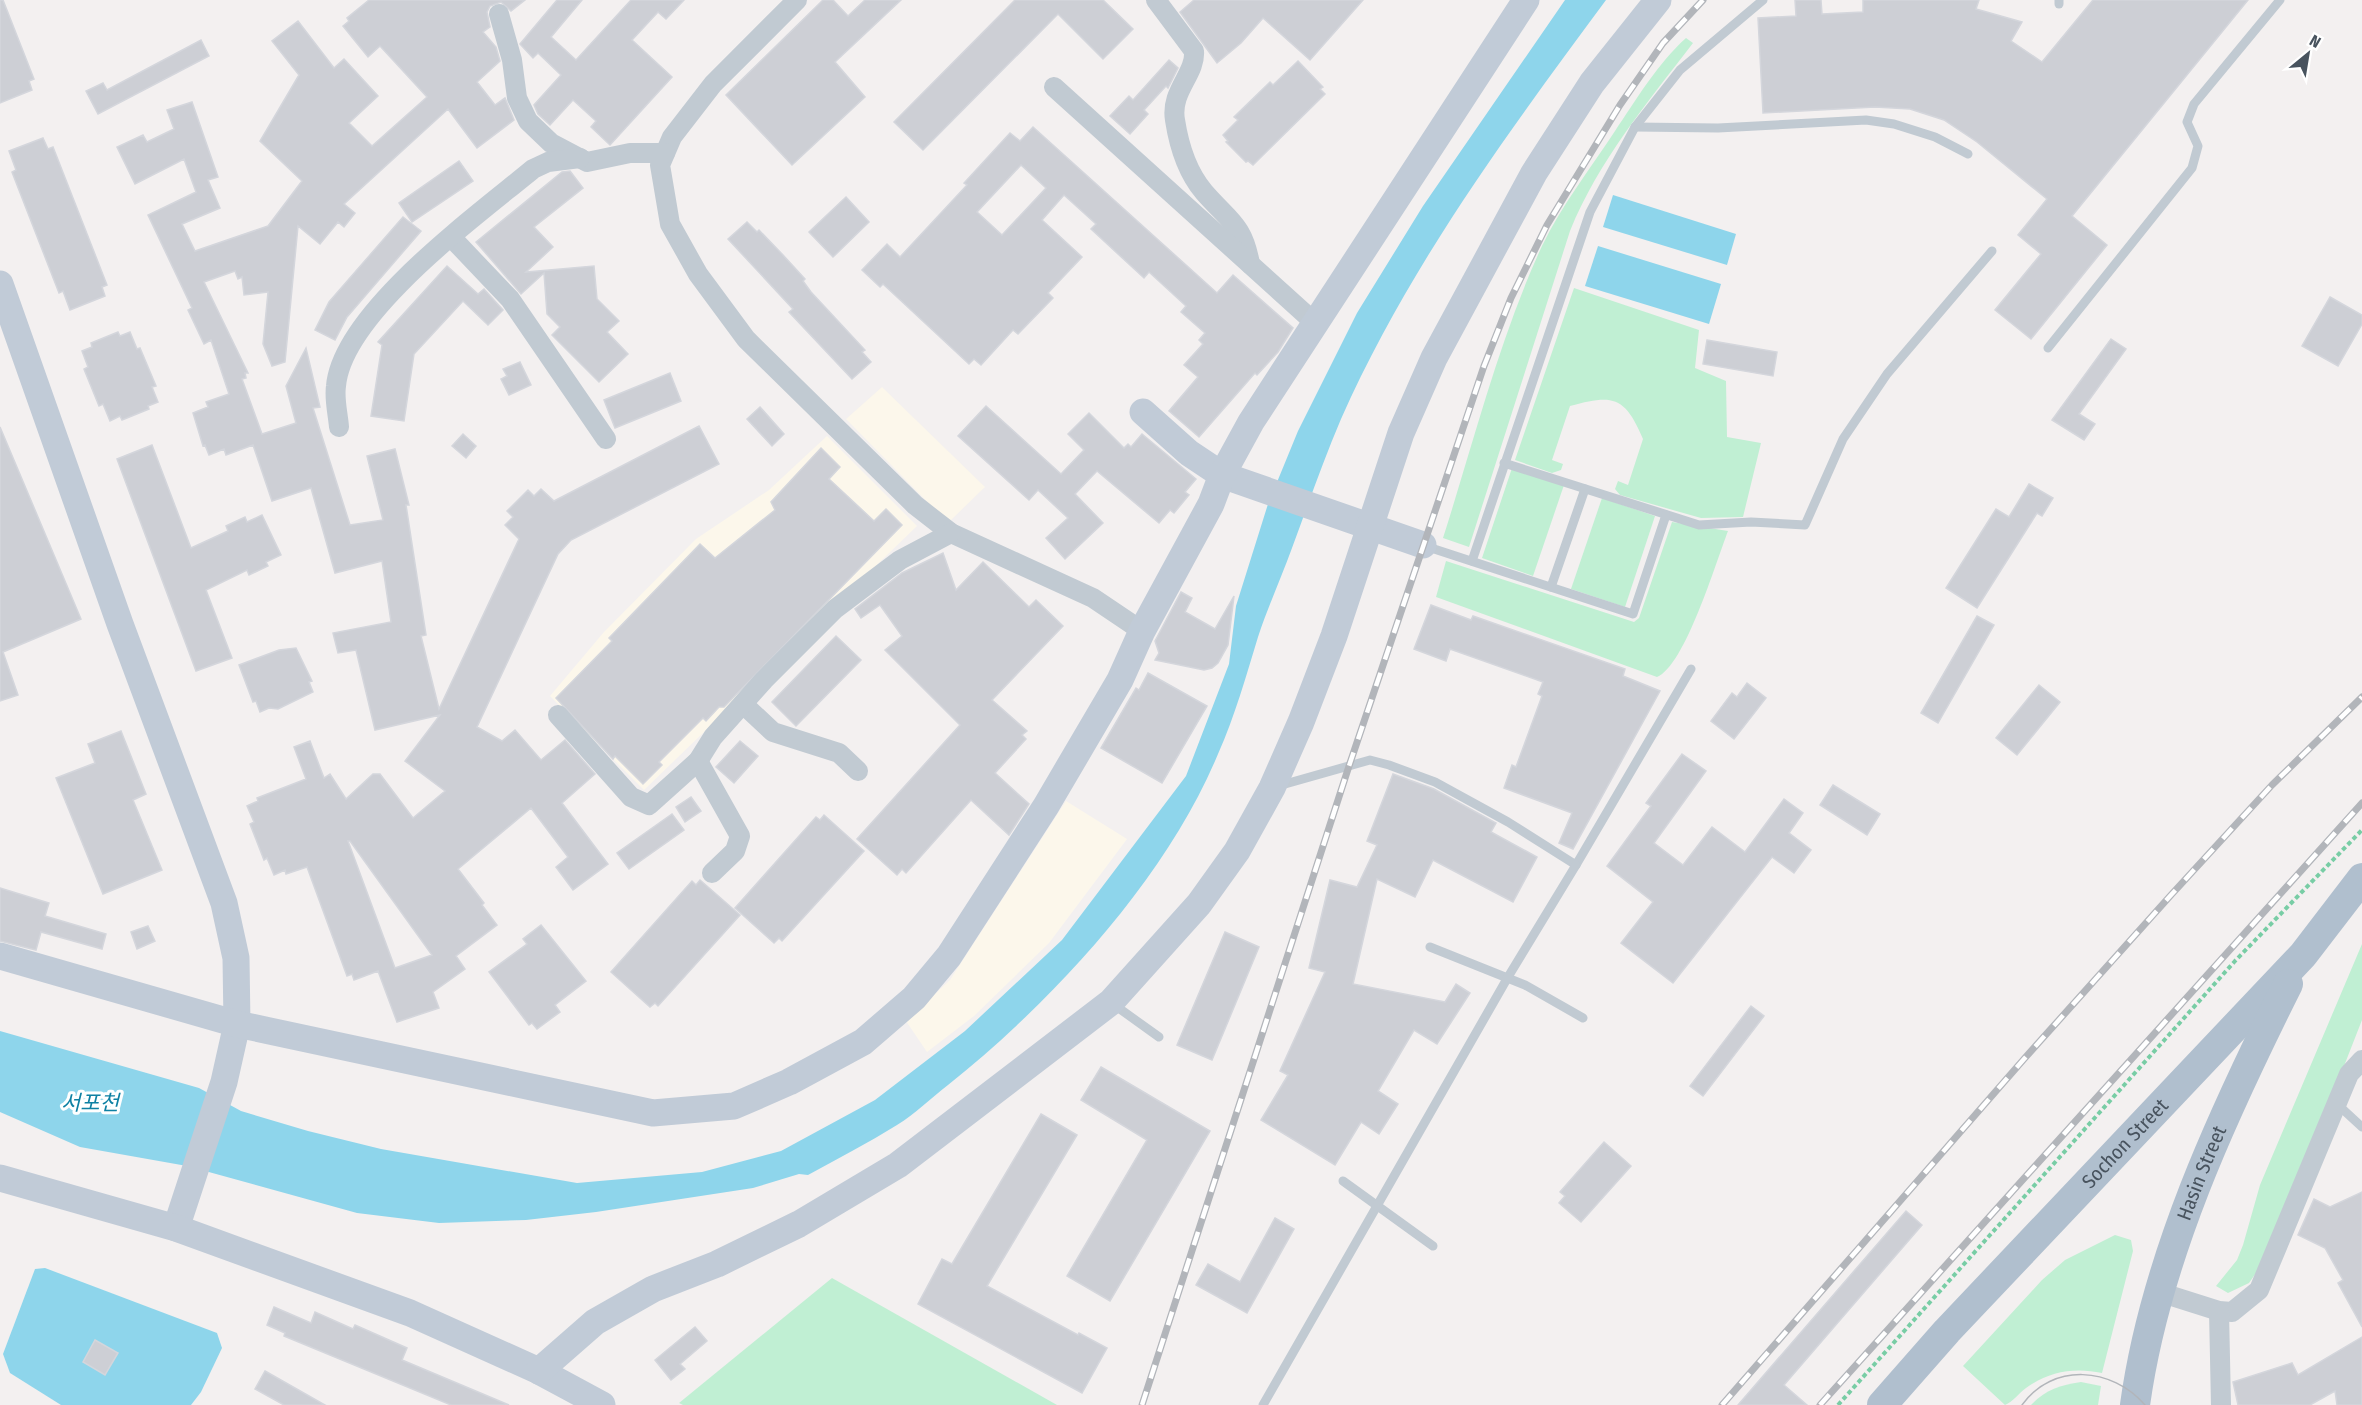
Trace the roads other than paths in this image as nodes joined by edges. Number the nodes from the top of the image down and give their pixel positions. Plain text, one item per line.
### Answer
1 (797, 0) edge
2 (1156, 0) edge
3 (1526, 0) edge
4 (1658, 0) edge
5 (1763, 0) edge
6 (2280, 0) edge
7 (500, 14) dead end
8 (1054, 87) dead end
9 (1635, 127) junction
10 (665, 153) junction
11 (1968, 154) dead end
12 (580, 158) junction
13 (451, 237) junction
14 (1992, 251) dead end
15 (1250, 264) junction
16 (0, 284) edge
17 (1314, 322) junction
18 (2048, 348) dead end
19 (1143, 411) dead end
20 (339, 428) dead end
21 (606, 439) dead end
22 (1504, 463) junction
23 (1222, 474) junction
24 (1585, 489) junction
25 (1666, 515) junction
26 (1369, 526) junction
27 (951, 533) junction
28 (1423, 545) joint
29 (1472, 561) junction
30 (1551, 587) junction
31 (1142, 630) junction
32 (1691, 669) dead end
33 (742, 704) junction
34 (558, 715) dead end
35 (698, 761) junction
36 (858, 771) dead end
37 (1272, 788) junction
38 (1576, 865) junction
39 (712, 873) dead end
40 (2362, 879) edge
41 (1430, 947) dead end
42 (2303, 955) junction
43 (0, 956) edge
44 (1508, 977) junction
45 (1111, 1002) junction
46 (1583, 1018) dead end
47 (237, 1024) junction
48 (1159, 1037) dead end
49 (2362, 1046) edge
50 (2356, 1067) edge
51 (2337, 1104) junction
52 (2362, 1127) edge
53 (0, 1178) edge
54 (1343, 1181) dead end
55 (1378, 1204) junction
56 (176, 1228) junction
57 (1433, 1246) dead end
58 (2159, 1292) junction
59 (2219, 1311) junction
60 (538, 1371) junction
61 (602, 1405) edge
62 (1263, 1405) edge
63 (1882, 1405) edge
64 (2135, 1405) edge
65 (2221, 1405) edge

1 - 10 street
2 - 15 street
3 - 17 street
4 - 26 street
5 - 9 lane
6 - 18 lane
7 - 12 street
8 - 15 street
9 - 11 lane
9 - 22 lane
10 - 12 street
10 - 27 street
12 - 13 street
13 - 20 street
13 - 21 street
14 - 25 lane
15 - 17 street
16 - 47 street
17 - 23 street
19 - 23 street
22 - 24 lane
22 - 29 lane
23 - 26 street
23 - 31 street
24 - 25 lane
24 - 30 lane
25 - 30 lane
26 - 28 street
26 - 37 street
27 - 31 street
27 - 33 street
28 - 29 lane
29 - 30 lane
31 - 47 street
32 - 38 lane
33 - 35 street
33 - 36 street
34 - 35 street
35 - 39 street
37 - 38 lane
37 - 45 street
38 - 44 lane
40 - 42 main road, Sochon Street
41 - 44 lane
42 - 58 main road, Hasin Street
42 - 63 main road, Sochon Street
43 - 47 street
44 - 46 lane
44 - 55 lane
45 - 48 lane
45 - 60 street
47 - 56 street
49 - 50 street
50 - 51 street
51 - 52 lane
51 - 59 street
53 - 56 street
54 - 55 lane
55 - 57 lane
55 - 62 lane
56 - 60 street
58 - 59 street
58 - 64 main road, Hasin Street
59 - 65 street
60 - 61 street

